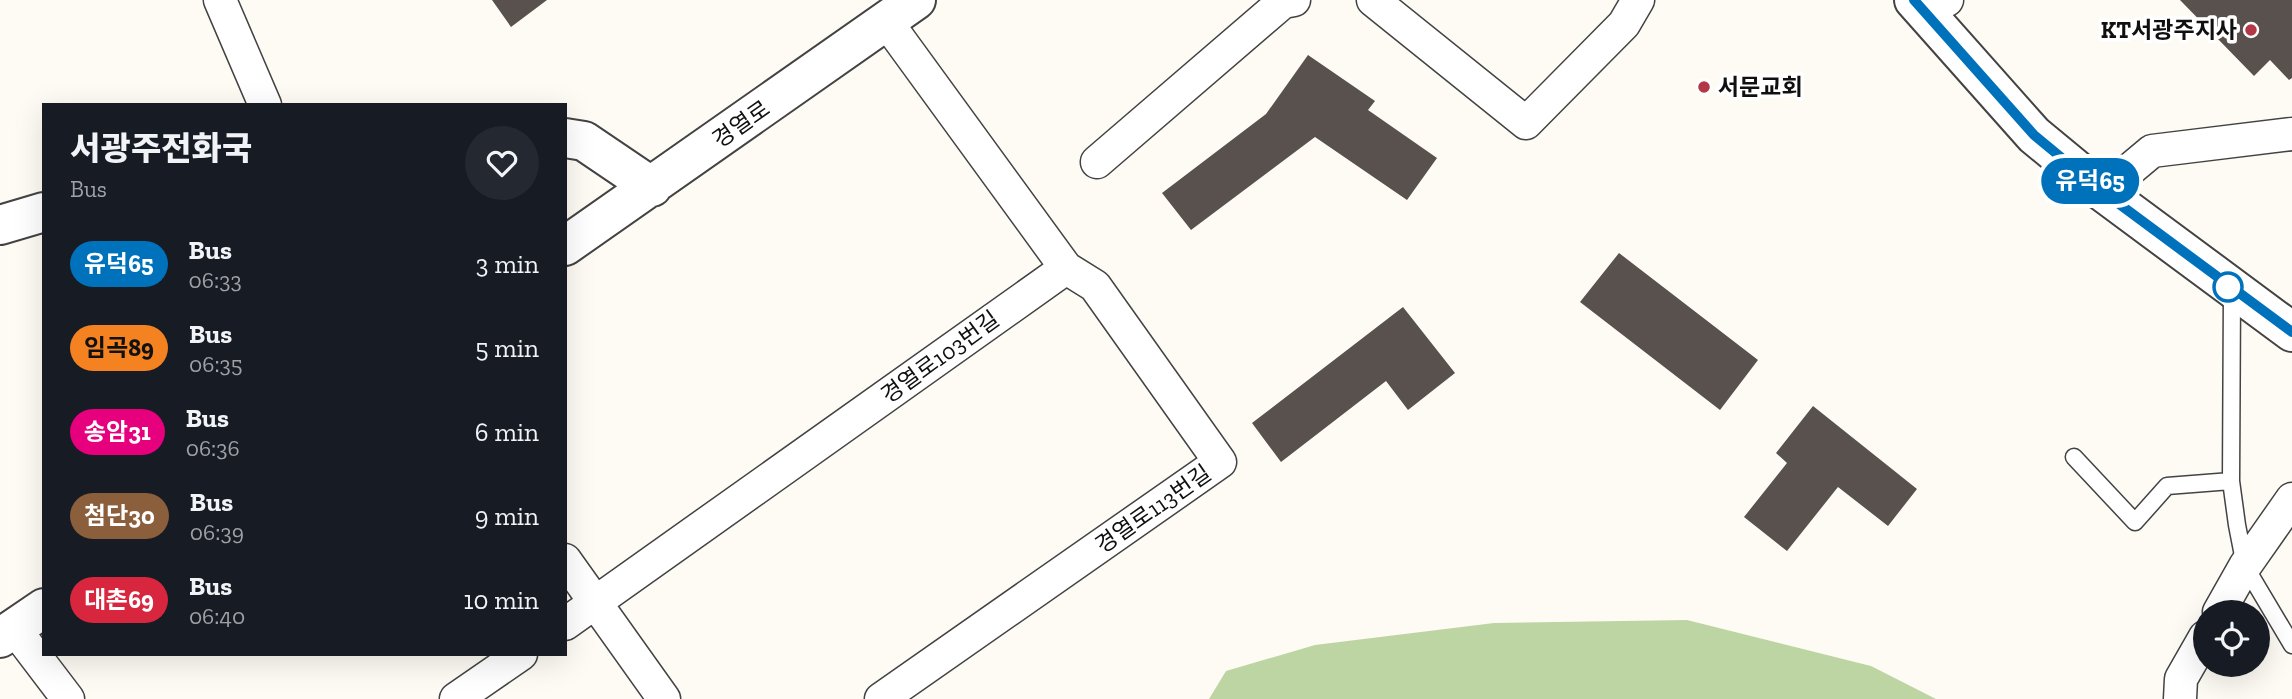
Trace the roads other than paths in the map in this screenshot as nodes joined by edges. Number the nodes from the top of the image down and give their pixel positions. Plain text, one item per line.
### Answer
1 (220, 0) edge
2 (1294, 0) edge
3 (1373, 0) edge
4 (1638, 0) edge
5 (1928, 4) edge
6 (901, 10) edge
7 (264, 103) edge
8 (2292, 134) edge
9 (567, 138) edge
10 (1097, 162) dead end
11 (652, 187) junction
12 (2103, 192) junction
13 (42, 213) edge
14 (0, 225) edge
15 (567, 245) edge
16 (1066, 268) junction
17 (2232, 289) junction
18 (2292, 332) edge
19 (2074, 457) dead end
20 (2231, 481) junction
21 (2292, 499) edge
22 (567, 563) edge
23 (2245, 566) junction
24 (2225, 600) edge
25 (596, 603) junction
26 (567, 623) edge
27 (19, 625) edge
28 (2292, 645) edge
29 (517, 656) edge
30 (68, 699) edge
31 (456, 699) edge
32 (664, 699) edge
33 (881, 699) edge

1 - 7 street
2 - 10 street
3 - 4 street
5 - 12 street
6 - 11 street, 경열로
6 - 16 street
8 - 12 street
9 - 11 street
11 - 15 street, 경열로
12 - 17 street
13 - 14 street
16 - 25 street, 경열로103번길
16 - 33 street, 경열로113번길
17 - 18 street
17 - 20 lane
19 - 20 lane
20 - 23 lane
21 - 23 street
22 - 25 street
23 - 24 street
23 - 28 lane
25 - 26 street, 경열로103번길
25 - 32 street
27 - 30 street
29 - 31 street

